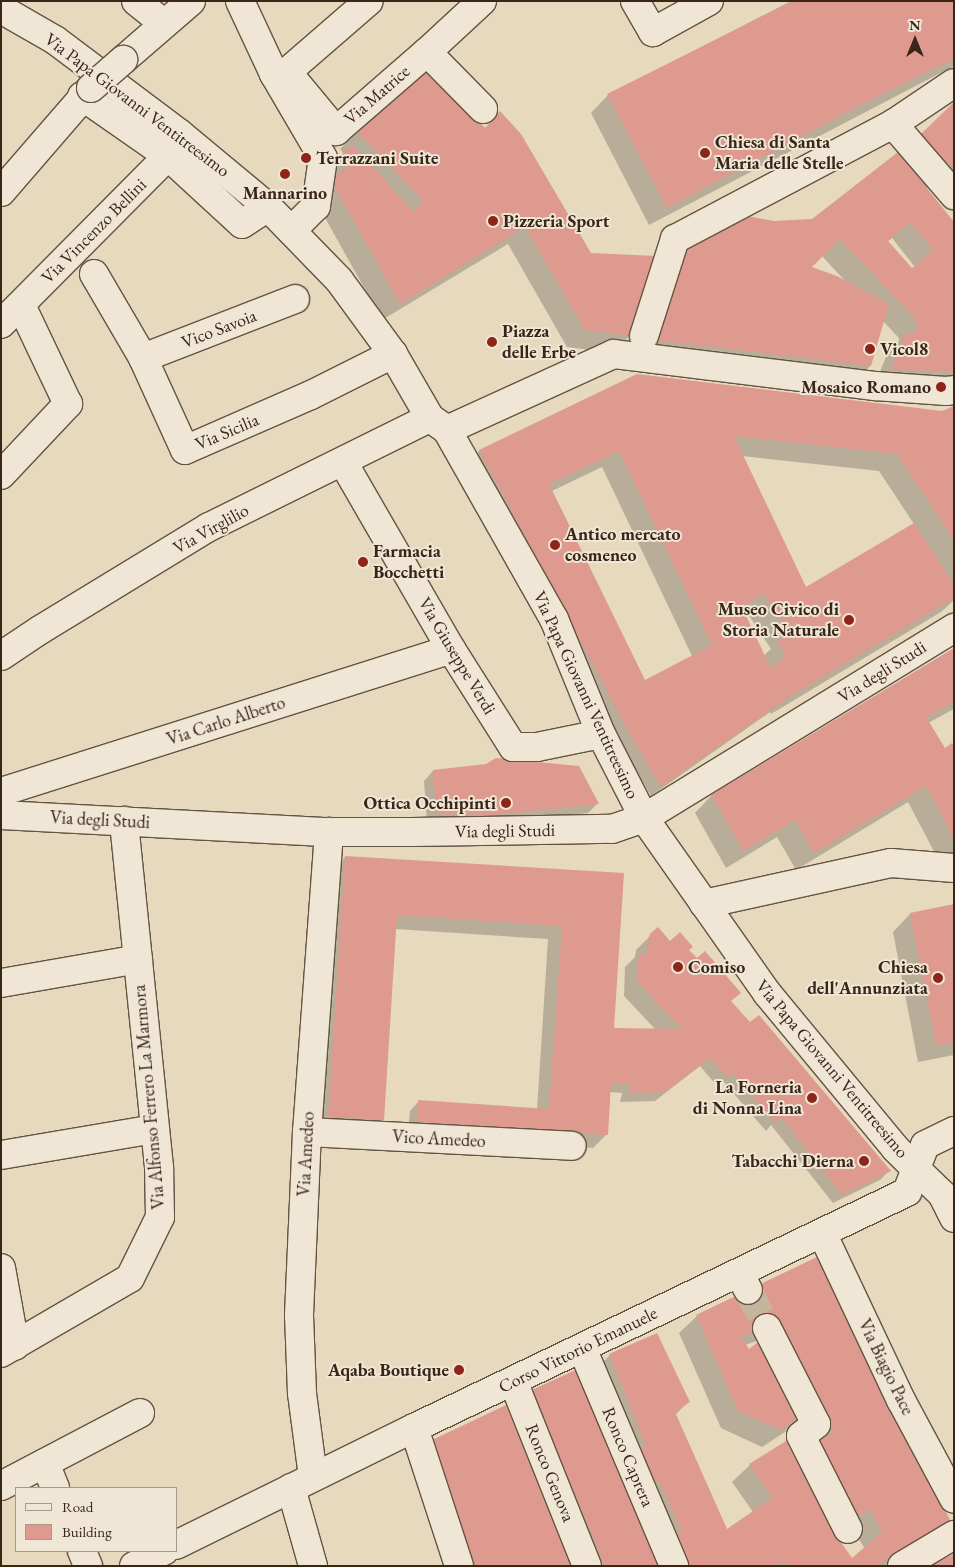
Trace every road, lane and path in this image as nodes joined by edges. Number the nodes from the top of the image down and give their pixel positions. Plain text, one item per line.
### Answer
1 (136, 1) edge
2 (191, 1) edge
3 (240, 1) edge
4 (369, 1) edge
5 (482, 1) edge
6 (635, 1) edge
7 (709, 1) edge
8 (1, 9) edge
9 (164, 24) junction
10 (427, 52) junction
11 (280, 73) junction
12 (954, 83) edge
13 (86, 92) junction
14 (483, 109) dead end
15 (893, 124) junction
16 (168, 156) junction
17 (1, 192) edge
18 (954, 195) edge
19 (268, 208) junction
20 (291, 231) junction
21 (94, 274) dead end
22 (295, 299) dead end
23 (21, 305) junction
24 (1, 324) edge
25 (644, 336) dead end
26 (394, 354) junction
27 (143, 358) junction
28 (954, 390) edge
29 (439, 424) junction
30 (343, 462) junction
31 (1, 475) edge
32 (954, 628) edge
33 (451, 649) junction
34 (1, 656) edge
35 (601, 734) junction
36 (1, 792) edge
37 (1, 815) edge
38 (644, 818) junction
39 (124, 821) junction
40 (329, 832) junction
41 (954, 868) edge
42 (704, 904) junction
43 (138, 960) junction
44 (1, 983) edge
45 (154, 1129) junction
46 (954, 1131) edge
47 (307, 1132) junction
48 (572, 1146) dead end
49 (1, 1155) edge
50 (916, 1169) junction
51 (950, 1206) edge
52 (822, 1233) junction
53 (1, 1268) edge
54 (767, 1328) tunnel mouth
55 (582, 1348) junction
56 (8, 1350) edge
57 (513, 1381) junction
58 (140, 1413) dead end
59 (414, 1428) junction
60 (45, 1463) junction
61 (302, 1483) junction
62 (1, 1486) edge
63 (56, 1487) edge
64 (954, 1499) edge
65 (848, 1529) dead end
66 (954, 1535) edge
67 (178, 1544) edge
68 (82, 1552) edge
69 (162, 1552) edge
70 (88, 1566) edge
71 (134, 1566) edge
72 (313, 1566) edge
73 (459, 1566) edge
74 (587, 1566) edge
75 (674, 1566) edge
76 (902, 1566) edge

1 - 9 street
2 - 9 street
3 - 11 street, Via Matrice
4 - 11 street
5 - 10 street
6 - 7 street
8 - 19 street, Via Papa Giovanni Ventitreesimo
9 - 13 street, bridge
10 - 11 street, Via Matrice
10 - 14 street, Via Matrice
11 - 20 street, Via Matrice
12 - 15 street
13 - 16 street, Via Papa Giovanni Ventitreesimo
13 - 17 street
15 - 18 street
15 - 25 street
16 - 19 street, Via Papa Giovanni Ventitreesimo
16 - 23 street, Via Vincenzo Bellini
19 - 20 street, Via Papa Giovanni Ventitreesimo
20 - 26 street, Via Papa Giovanni Ventitreesimo
21 - 27 street, Via Sicilia
22 - 27 street, Vico Savoia
23 - 24 street, Via Vincenzo Bellini
23 - 31 street
26 - 27 street, Via Sicilia
26 - 29 street, Via Papa Giovanni Ventitreesimo
28 - 29 street
29 - 30 street, Via Virglilio
29 - 35 street, Via Papa Giovanni Ventitreesimo
30 - 33 street, Via Giuseppe Verdi
30 - 34 street, Via Virglilio
32 - 38 street, Via degli Studi
33 - 35 street, Via Giuseppe Verdi
33 - 36 street, Via Carlo Alberto
35 - 38 street, Via Papa Giovanni Ventitreesimo
37 - 39 street, Via degli Studi
38 - 40 street, Via degli Studi
38 - 42 street, Via Papa Giovanni Ventitreesimo
39 - 40 street, Via degli Studi
39 - 43 street, Via Alfonso Ferrero La Marmora
40 - 47 street, Via Amedeo
41 - 42 street
42 - 50 street, Via Papa Giovanni Ventitreesimo
43 - 44 street
43 - 45 street, Via Alfonso Ferrero La Marmora
45 - 49 street
45 - 56 street, Via Alfonso Ferrero La Marmora
46 - 50 street, Corso Vittorio Emanuele
47 - 48 street, Vico Amedeo
47 - 61 street, Via Amedeo
50 - 51 street, Via Papa Giovanni Ventitreesimo
50 - 52 street, Corso Vittorio Emanuele
52 - 55 street, Corso Vittorio Emanuele
52 - 64 street, Via Biagio Pace
53 - 56 street
54 - 65 street
55 - 57 street, Corso Vittorio Emanuele
55 - 75 street, Ronco Caprera
57 - 59 street, Corso Vittorio Emanuele
57 - 74 street, Ronco Genova
58 - 60 street
59 - 61 street, Corso Vittorio Emanuele
59 - 73 street
60 - 62 street
60 - 63 street
61 - 67 street, Corso Vittorio Emanuele
61 - 72 street, Via Amedeo
66 - 76 street
68 - 70 street
69 - 71 street

